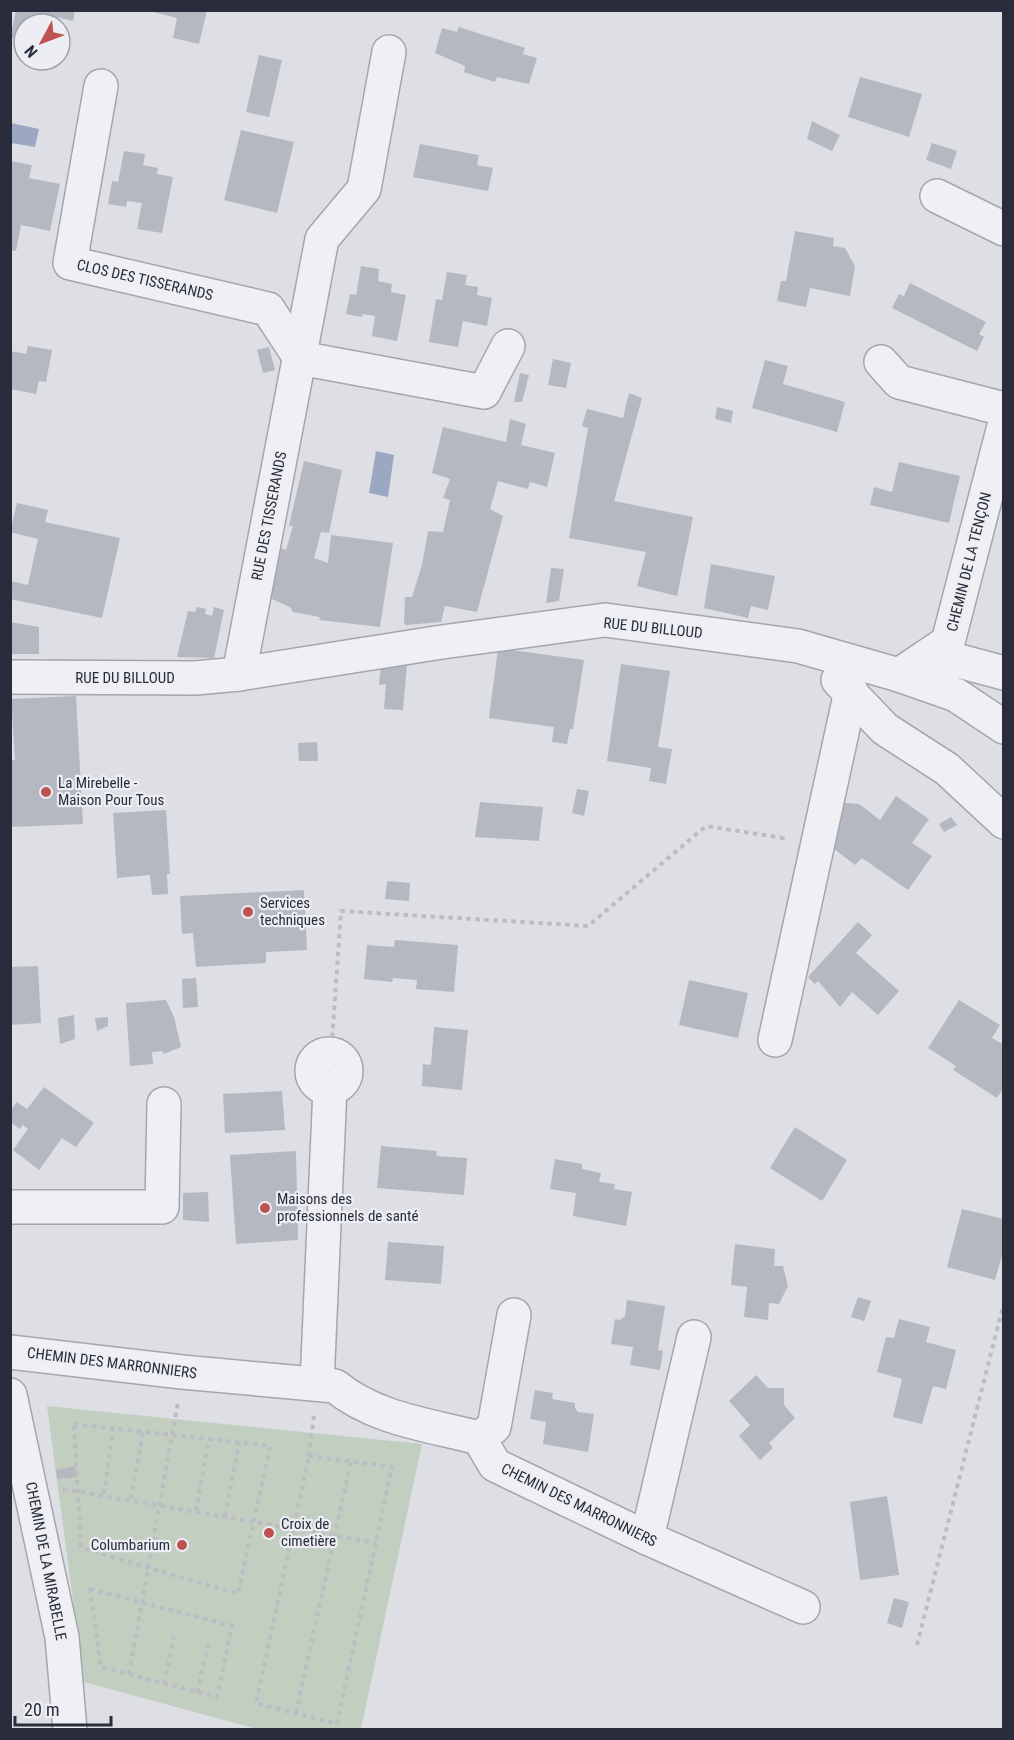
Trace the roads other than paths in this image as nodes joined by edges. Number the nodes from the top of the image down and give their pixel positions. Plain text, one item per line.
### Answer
1 (389, 52) dead end
2 (100, 86) dead end
3 (937, 196) dead end
4 (1004, 229) edge
5 (508, 346) dead end
6 (300, 358) junction
7 (881, 362) dead end
8 (1004, 409) edge
9 (1004, 426) edge
10 (798, 646) junction
11 (1004, 672) edge
12 (239, 674) junction
13 (899, 675) junction
14 (10, 677) edge
15 (851, 691) junction
16 (1004, 727) edge
17 (1004, 822) edge
18 (775, 1040) dead end
19 (331, 1055) road end
20 (164, 1104) dead end
21 (10, 1207) edge
22 (514, 1316) dead end
23 (694, 1337) dead end
24 (10, 1352) edge
25 (317, 1384) junction
26 (10, 1395) edge
27 (479, 1438) junction
28 (647, 1538) junction
29 (803, 1607) dead end
30 (70, 1730) edge

1 - 6 street
2 - 6 street, CLOS DES TISSERANDS
3 - 4 street
5 - 6 street
6 - 12 street, RUE DES TISSERANDS
7 - 8 street
9 - 13 street, CHEMIN DE LA TENÇON
10 - 12 street, RUE DU BILLOUD
10 - 13 street, RUE DU BILLOUD
10 - 15 street
11 - 13 street
12 - 14 street, RUE DU BILLOUD
13 - 16 street, RUE DU BILLOUD
15 - 17 street
15 - 18 street
19 - 25 street
20 - 21 street
22 - 27 street
23 - 28 street
24 - 25 street, CHEMIN DES MARRONNIERS
25 - 27 street, CHEMIN DES MARRONNIERS
26 - 30 street, CHEMIN DE LA MIRABELLE
27 - 28 street, CHEMIN DES MARRONNIERS
28 - 29 street, CHEMIN DES MARRONNIERS

